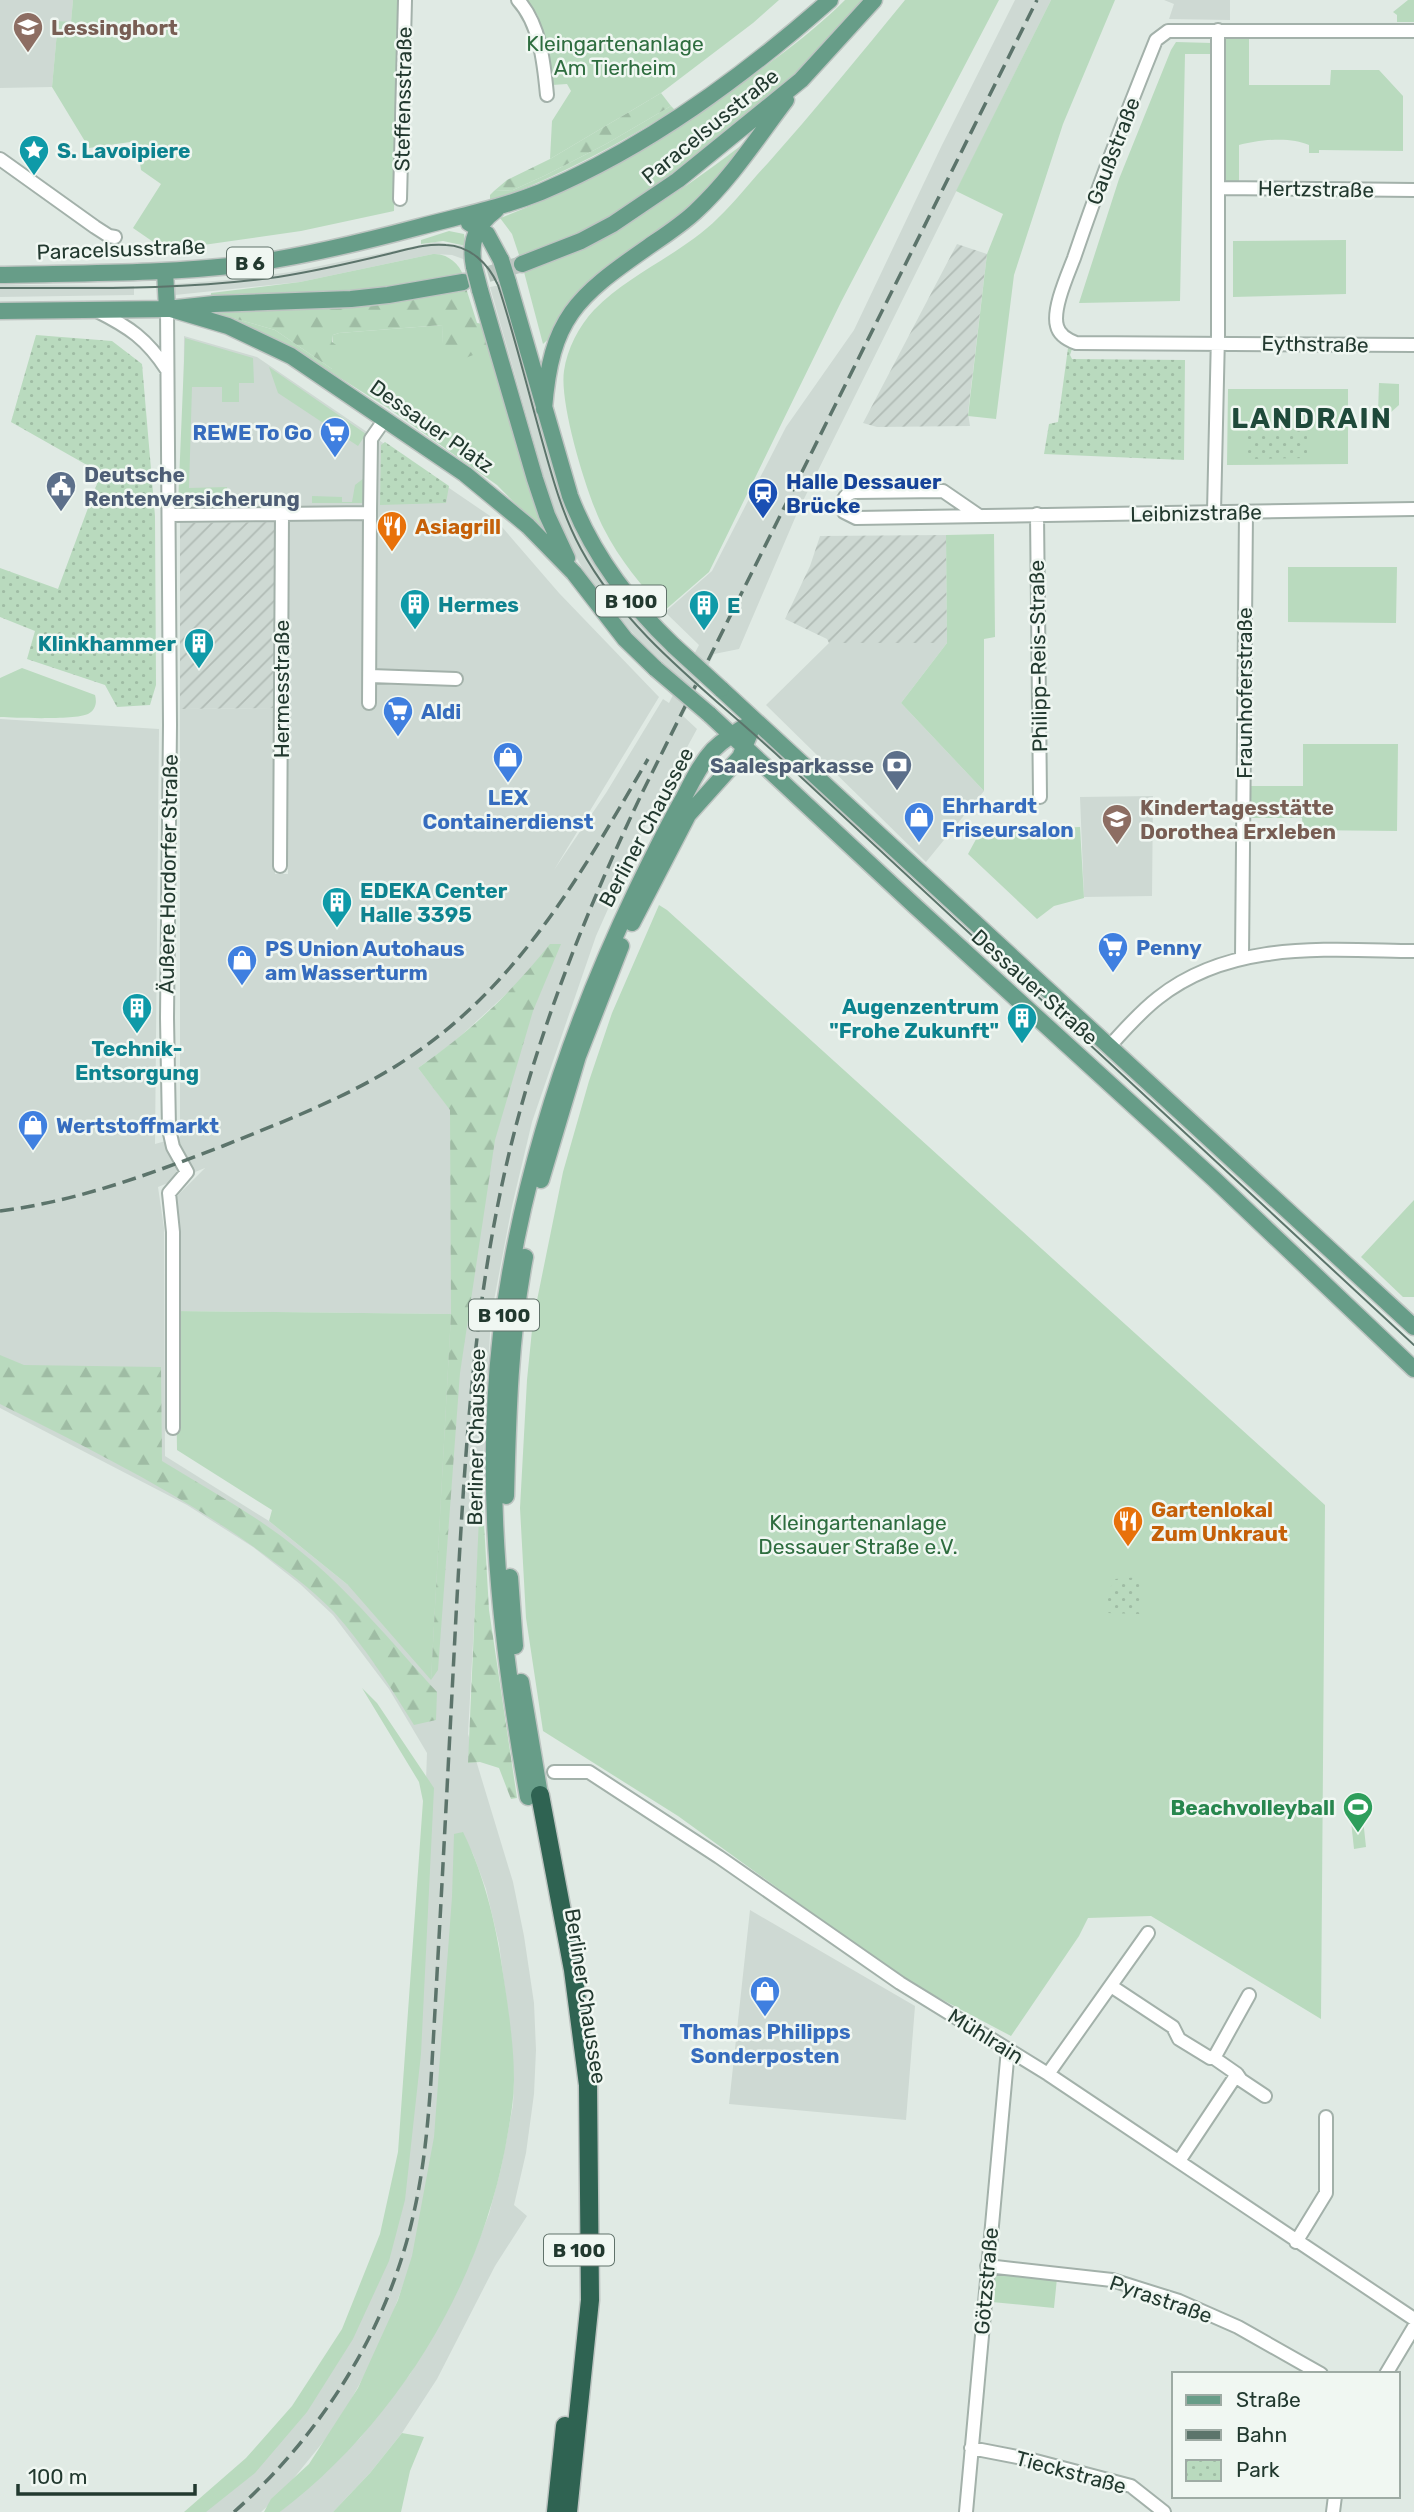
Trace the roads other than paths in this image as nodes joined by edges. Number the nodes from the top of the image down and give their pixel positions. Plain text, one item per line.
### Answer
1 (405, 0) edge
2 (518, 0) edge
3 (830, 0) edge
4 (874, 0) edge
5 (1218, 30) junction
6 (1414, 31) edge
7 (801, 80) junction
8 (547, 95) dead end
9 (0, 159) edge
10 (1218, 188) junction
11 (1414, 190) edge
12 (400, 199) dead end
13 (501, 207) junction
14 (450, 220) junction
15 (479, 227) junction
16 (115, 237) dead end
17 (522, 264) tunnel mouth
18 (165, 271) junction
19 (0, 275) edge
20 (463, 282) tunnel mouth
21 (169, 309) junction
22 (95, 310) junction
23 (0, 311) edge
24 (1057, 326) joint
25 (1216, 343) junction
26 (1414, 345) edge
27 (168, 370) junction
28 (544, 409) junction
29 (385, 419) junction
30 (1414, 509) edge
31 (1214, 512) junction
32 (1245, 512) junction
33 (282, 513) junction
34 (370, 513) junction
35 (1037, 514) junction
36 (169, 515) junction
37 (978, 515) junction
38 (574, 573) junction
39 (625, 639) joint
40 (370, 676) junction
41 (456, 679) dead end
42 (369, 703) dead end
43 (710, 715) junction
44 (755, 721) junction
45 (732, 734) junction
46 (746, 747) junction
47 (711, 752) junction
48 (1040, 797) dead end
49 (280, 866) dead end
50 (1414, 951) edge
51 (1242, 958) junction
52 (1109, 1047) junction
53 (1414, 1328) edge
54 (1411, 1364) edge
55 (173, 1428) dead end
56 (554, 1772) dead end
57 (534, 1796) junction
58 (1147, 1933) dead end
59 (1111, 1986) junction
60 (1249, 1995) dead end
61 (1007, 2049) junction
62 (1214, 2058) junction
63 (1048, 2074) junction
64 (1237, 2074) junction
65 (1265, 2096) dead end
66 (1326, 2117) dead end
67 (1179, 2161) junction
68 (1296, 2242) junction
69 (988, 2266) junction
70 (1414, 2319) edge
71 (1414, 2326) edge
72 (1318, 2372) edge
73 (1387, 2372) edge
74 (971, 2448) junction
75 (556, 2512) edge
76 (568, 2512) edge
77 (966, 2512) edge
78 (1164, 2512) edge

1 - 12 street, Steffensstraße
2 - 8 street
3 - 13 main road, Paracelsusstraße
4 - 7 main road, Paracelsusstraße
5 - 6 street, Gaußstraße
5 - 10 street
5 - 24 street, Gaußstraße
7 - 17 main road, Paracelsusstraße
7 - 28 main road
9 - 16 street
10 - 11 street, Hertzstraße
10 - 25 street
13 - 14 main road, Paracelsusstraße
13 - 15 main road
14 - 15 main road, Paracelsusstraße
14 - 18 main road, Paracelsusstraße / B 6
15 - 28 main road, B 100, bridge
15 - 38 main road, B 100, bridge
18 - 19 main road, Paracelsusstraße / B 6
18 - 21 main road
20 - 21 main road
21 - 22 main road
21 - 27 street, Äußere Hordorfer Straße
21 - 29 main road, Dessauer Platz
22 - 23 main road
22 - 27 street
24 - 25 street, Eythstraße
25 - 26 street, Eythstraße
25 - 31 street
27 - 36 street, Äußere Hordorfer Straße
28 - 44 main road, Dessauer Straße / B 100, bridge
29 - 34 street
29 - 38 main road, Dessauer Platz
30 - 32 street, Leibnizstraße
31 - 32 street, Leibnizstraße
31 - 35 street, Leibnizstraße
32 - 51 street, Fraunhoferstraße
33 - 34 street
33 - 36 street
33 - 49 street, Hermesstraße
34 - 40 street
35 - 37 street, Leibnizstraße
35 - 48 street, Philipp-Reis-Straße
36 - 55 street, Äußere Hordorfer Straße
37 - 37 street, Leibnizstraße
38 - 39 main road, Dessauer Platz / B 100
39 - 43 main road, Dessauer Straße / B 100, bridge
40 - 41 street
40 - 42 street
43 - 45 main road, Dessauer Straße / B 100
43 - 47 main road
44 - 45 main road, Berliner Chaussee
44 - 46 main road, Berliner Chaussee / B 100
44 - 52 main road, Dessauer Straße
45 - 46 main road, Dessauer Straße
45 - 47 main road, Berliner Chaussee / B 100
46 - 54 main road, Dessauer Straße
46 - 57 main road, Berliner Chaussee / B 100
47 - 57 main road, Berliner Chaussee / B 100
50 - 51 street
51 - 52 street
52 - 53 main road, Dessauer Straße
56 - 61 street, Mühlrain
57 - 75 highway, Berliner Chaussee / B 100
57 - 76 highway, Berliner Chaussee / B 100
58 - 59 street
59 - 62 street
59 - 63 street
60 - 62 street
61 - 63 street, Mühlrain
61 - 69 street, Götzstraße
62 - 64 street
63 - 67 street, Mühlrain
64 - 65 street
64 - 67 street
66 - 68 street
67 - 68 street, Mühlrain
68 - 70 street, Mühlrain
69 - 72 street, Pyrastraße
69 - 74 street, Götzstraße
71 - 73 street
74 - 77 street, Götzstraße
74 - 78 street, Tieckstraße

